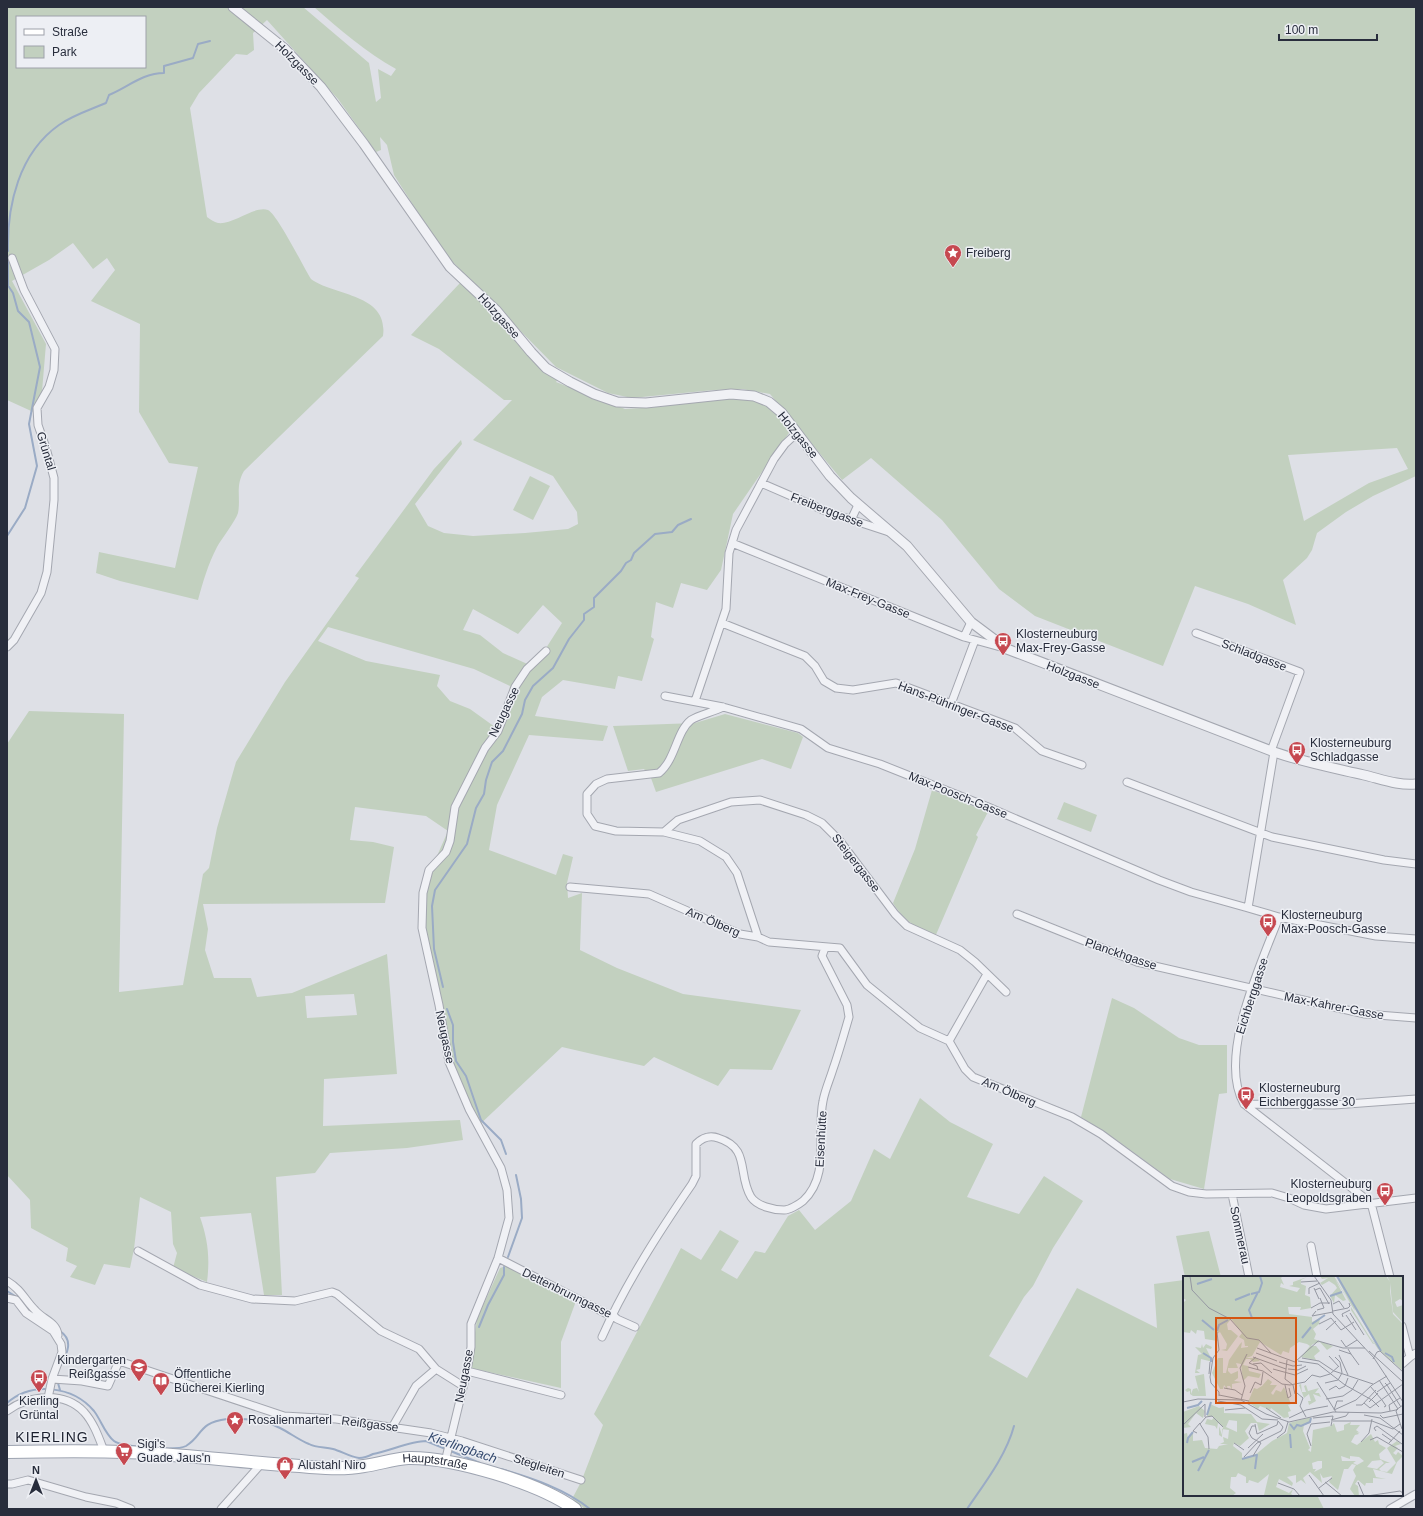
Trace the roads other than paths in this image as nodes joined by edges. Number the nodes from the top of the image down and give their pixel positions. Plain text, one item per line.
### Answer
1 (233, 7) edge
2 (12, 258) dead end
3 (797, 432) junction
4 (761, 483) junction
5 (858, 506) junction
6 (851, 520) junction
7 (894, 534) junction
8 (732, 543) junction
9 (40, 554) dead end
10 (49, 554) junction
11 (970, 622) junction
12 (722, 623) junction
13 (1196, 633) dead end
14 (964, 637) junction
15 (975, 640) junction
16 (7, 647) edge
17 (1006, 649) junction
18 (546, 651) dead end
19 (665, 696) dead end
20 (695, 701) junction
21 (951, 704) junction
22 (723, 707) junction
23 (1272, 752) junction
24 (1082, 765) dead end
25 (1127, 782) dead end
26 (1416, 784) edge
27 (664, 832) junction
28 (1261, 833) junction
29 (1416, 864) edge
30 (570, 886) dead end
31 (1248, 908) junction
32 (1017, 914) dead end
33 (1279, 917) junction
34 (758, 937) junction
35 (1416, 939) edge
36 (825, 948) junction
37 (987, 974) junction
38 (1252, 989) junction
39 (1006, 992) dead end
40 (1416, 1018) edge
41 (949, 1041) junction
42 (1416, 1099) edge
43 (1244, 1104) junction
44 (1232, 1194) junction
45 (1416, 1198) edge
46 (1370, 1203) junction
47 (1310, 1246) dead end
48 (138, 1251) dead end
49 (498, 1258) junction
50 (1249, 1276) edge
51 (1317, 1276) edge
52 (1390, 1276) edge
53 (7, 1281) edge
54 (7, 1298) edge
55 (612, 1314) junction
56 (635, 1327) dead end
57 (1403, 1329) edge
58 (57, 1332) junction
59 (602, 1337) dead end
60 (1413, 1355) edge
61 (1403, 1363) edge
62 (436, 1369) junction
63 (467, 1371) junction
64 (51, 1381) junction
65 (463, 1386) junction
66 (49, 1395) junction
67 (561, 1395) dead end
68 (7, 1411) edge
69 (393, 1426) junction
70 (450, 1441) junction
71 (104, 1451) junction
72 (7, 1452) edge
73 (445, 1462) junction
74 (262, 1463) junction
75 (581, 1480) dead end
76 (7, 1484) edge
77 (1416, 1494) edge
78 (131, 1509) edge
79 (221, 1509) edge
80 (575, 1509) edge
81 (1390, 1509) edge

1 - 3 street, Holzgasse
2 - 10 street, Grüntal
3 - 4 street
3 - 5 street, Holzgasse
4 - 6 street, Freiberggasse
4 - 8 street
5 - 6 street
5 - 7 street, Holzgasse
6 - 7 street, Freiberggasse
7 - 11 street, Holzgasse
8 - 12 street
8 - 14 street, Max-Frey-Gasse
9 - 10 street
10 - 16 street, Grüntal
11 - 14 street
11 - 17 street, Holzgasse
12 - 20 street
12 - 21 street, Hans-Pühringer-Gasse
13 - 23 street, Schladgasse
14 - 15 street, Max-Frey-Gasse
15 - 17 street, Max-Frey-Gasse
15 - 21 street
17 - 23 street, Holzgasse
18 - 49 street, Neugasse
19 - 20 street, Max-Poosch-Gasse
20 - 22 street, Max-Poosch-Gasse
21 - 24 street, Hans-Pühringer-Gasse
22 - 27 street
22 - 31 street, Max-Poosch-Gasse
23 - 26 street, Holzgasse
23 - 28 street
25 - 28 street
27 - 34 street
27 - 37 street, Steigergasse
28 - 29 street
28 - 31 street
30 - 34 street, Am Ölberg
31 - 33 street
32 - 38 street, Planckhgasse
33 - 35 street
33 - 38 street, Eichberggasse
34 - 36 street, Am Ölberg
36 - 41 street, Am Ölberg
36 - 55 street, Eisenhütte
37 - 39 street, Steigergasse
37 - 41 street
38 - 40 street, Max-Kahrer-Gasse
38 - 43 street, Eichberggasse
41 - 44 street, Am Ölberg
42 - 43 street
43 - 46 street
44 - 46 street, Am Ölberg
44 - 50 street, Sommerau
45 - 46 street, Am Ölberg
46 - 52 street
47 - 51 street
48 - 62 street
49 - 55 street, Dettenbrunngasse
49 - 63 street, Neugasse
53 - 58 street
54 - 58 street
55 - 56 street, Dettenbrunngasse
55 - 59 street, Eisenhütte
57 - 60 street
58 - 64 street
60 - 61 street
62 - 65 street
62 - 69 street
63 - 65 street, Neugasse
63 - 67 street
64 - 66 street
64 - 69 street, Reißgasse
65 - 70 street, Neugasse
66 - 68 street
66 - 71 street
69 - 70 street, Reißgasse
70 - 73 street, Neugasse
70 - 75 street, Stegleiten
71 - 72 main road
71 - 74 main road, Hauptstraße
73 - 74 main road, Hauptstraße
73 - 80 main road, Hauptstraße
74 - 79 street
76 - 78 street
77 - 81 street

